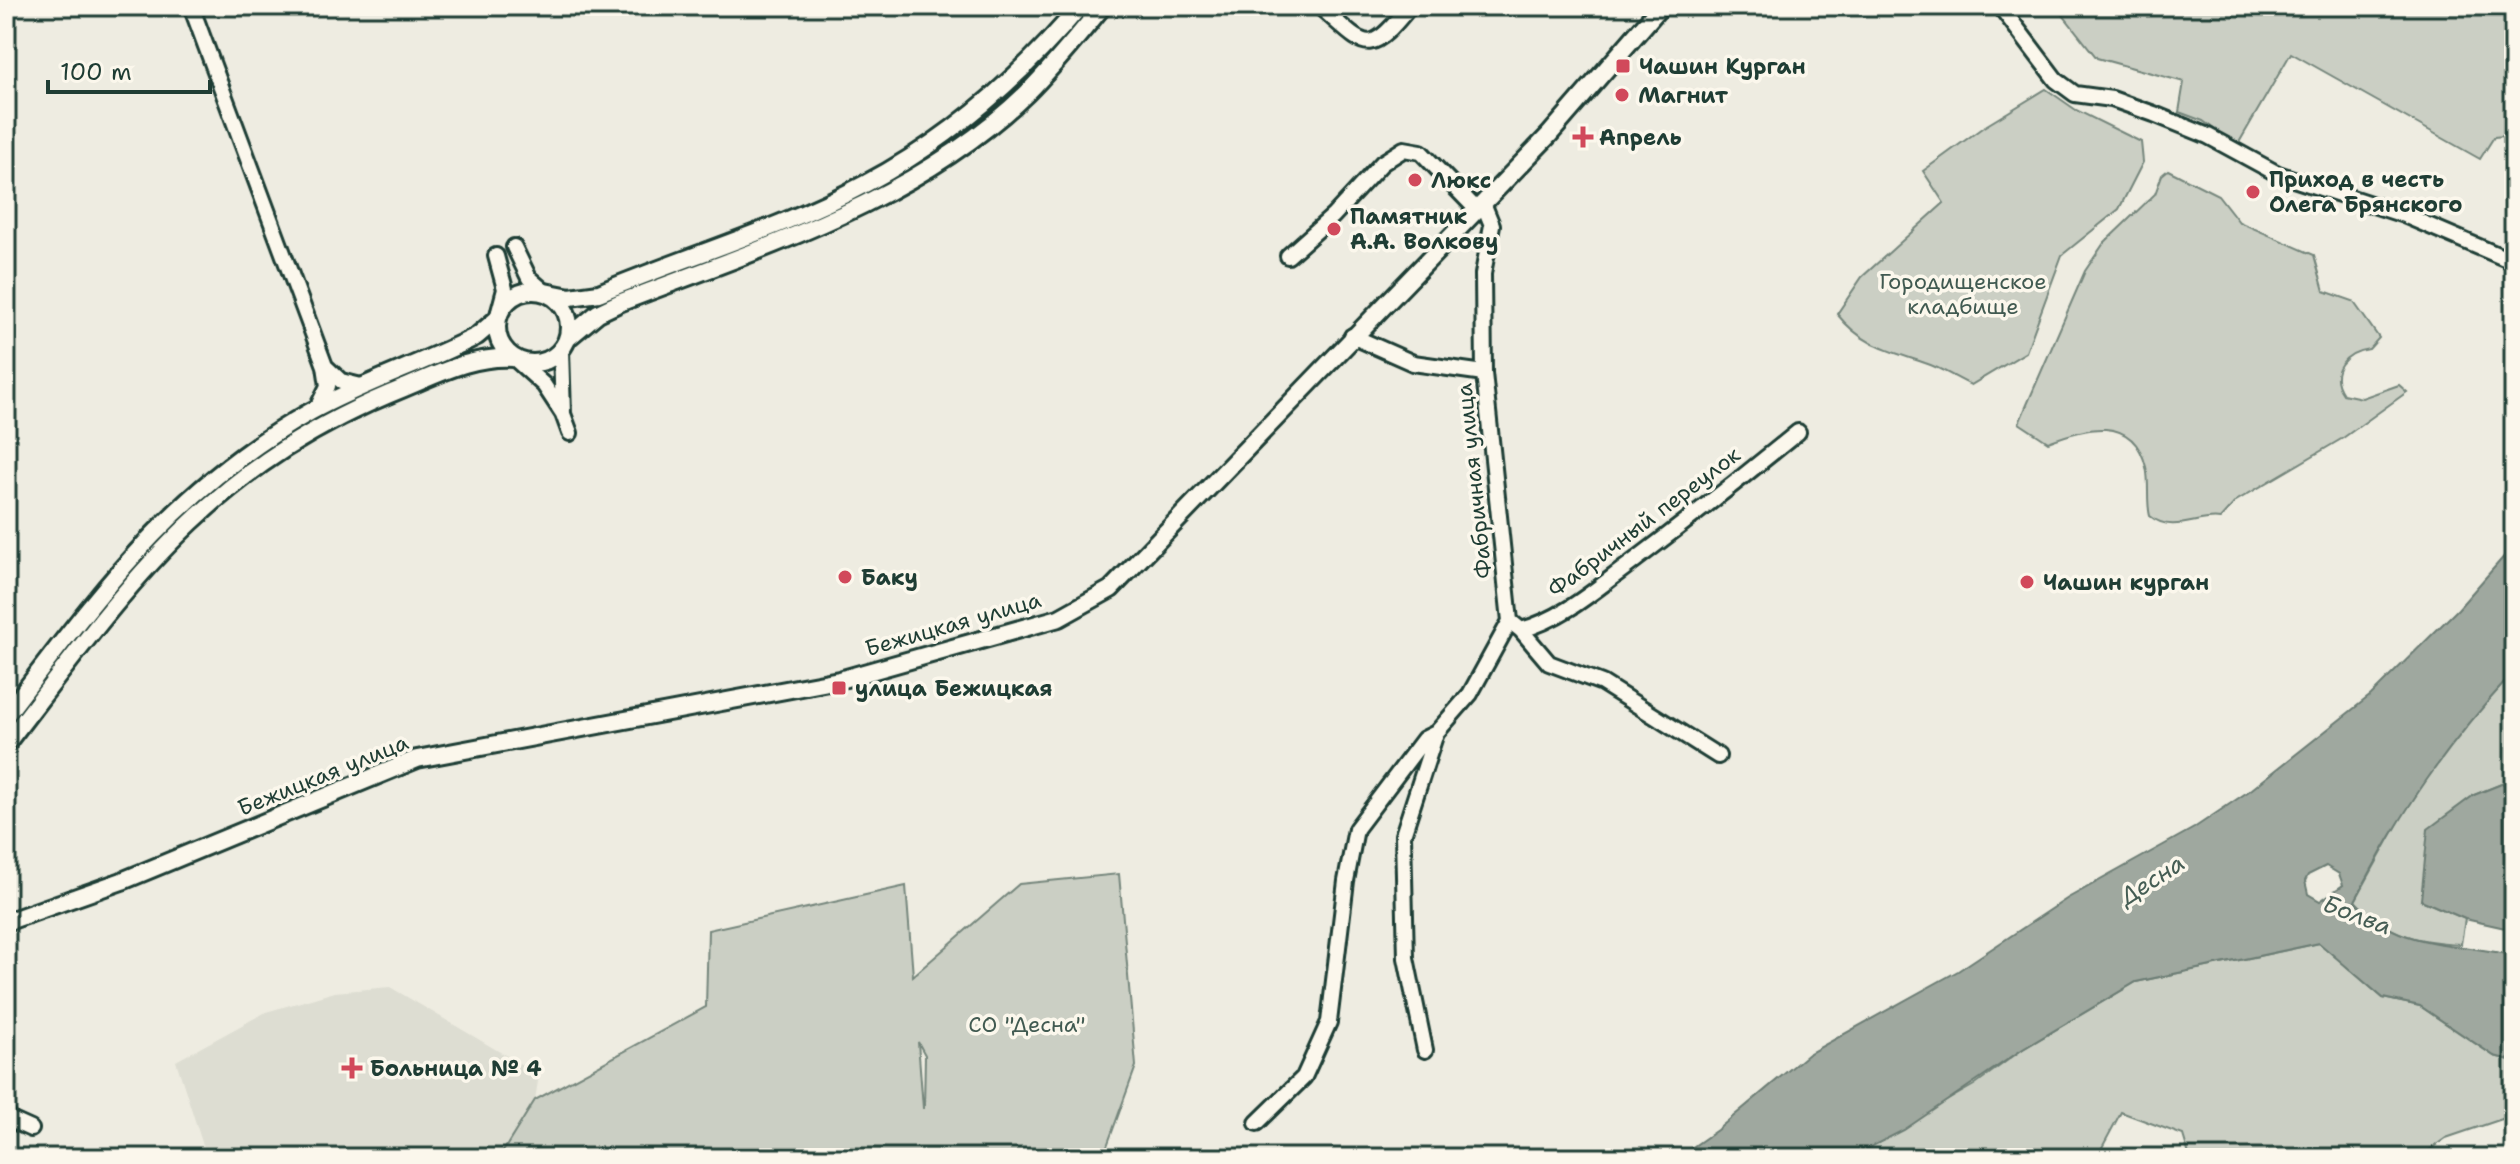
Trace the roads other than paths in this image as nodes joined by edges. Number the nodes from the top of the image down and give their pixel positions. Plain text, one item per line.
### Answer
1 (191, 6) edge
2 (1080, 6) edge
3 (1103, 6) edge
4 (1319, 6) edge
5 (1410, 6) edge
6 (1661, 6) edge
7 (2000, 6) edge
8 (1480, 207) junction
9 (514, 247) dead end
10 (496, 256) dead end
11 (1288, 256) dead end
12 (2514, 262) edge
13 (545, 292) junction
14 (497, 319) junction
15 (1352, 336) junction
16 (565, 344) junction
17 (514, 358) junction
18 (325, 366) junction
19 (1484, 373) junction
20 (361, 386) junction
21 (317, 408) junction
22 (563, 414) junction
23 (1798, 432) dead end
24 (570, 433) dead end
25 (1516, 626) junction
26 (6, 715) edge
27 (1436, 733) junction
28 (6, 744) edge
29 (1718, 756) dead end
30 (6, 910) edge
31 (36, 910) junction
32 (6, 922) edge
33 (1425, 1050) dead end
34 (6, 1113) edge
35 (1257, 1123) dead end
36 (31, 1129) dead end

1 - 18 street
2 - 13 main road
3 - 16 main road
4 - 5 street
6 - 8 main road, Бежицкая улица
7 - 12 street
8 - 11 street
8 - 15 main road, Бежицкая улица
8 - 19 street, Фабричная улица
9 - 13 street
10 - 14 street
13 - 14 main road
13 - 16 main road
14 - 17 main road
14 - 20 main road
15 - 19 street
15 - 31 main road, Бежицкая улица
16 - 17 main road
16 - 22 street
17 - 22 street
17 - 28 main road
18 - 20 street
18 - 21 street
19 - 25 street, Фабричная улица
20 - 21 main road
21 - 26 main road
22 - 24 street
23 - 25 street, Фабричный переулок
25 - 27 street
25 - 29 street
27 - 33 street
27 - 35 street
30 - 31 main road
31 - 32 main road, Бежицкая улица
34 - 36 street

